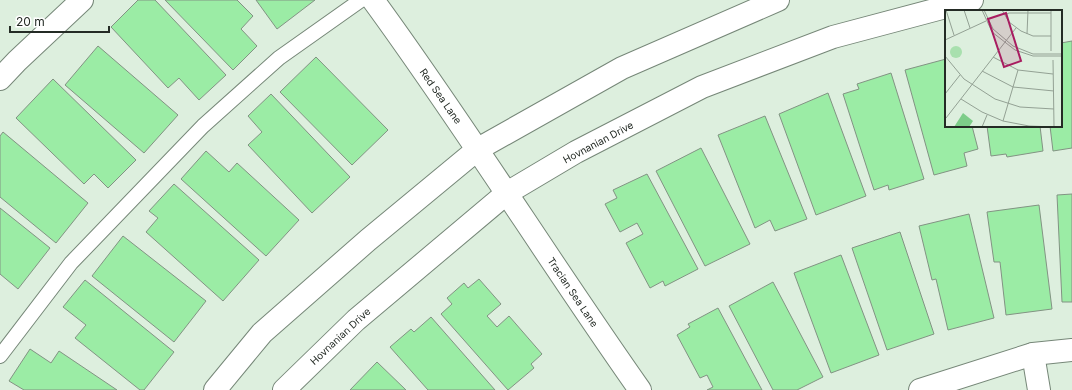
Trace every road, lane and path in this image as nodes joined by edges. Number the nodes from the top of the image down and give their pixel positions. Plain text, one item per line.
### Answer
1 (82, 0) edge
2 (361, 0) edge
3 (373, 0) edge
4 (778, 0) edge
5 (972, 0) edge
6 (0, 79) edge
7 (478, 149) junction
8 (507, 193) junction
9 (1072, 350) edge
10 (1033, 354) junction
11 (0, 356) edge
12 (215, 390) edge
13 (284, 390) edge
14 (640, 390) edge
15 (920, 390) edge
16 (1039, 390) edge

1 - 6 street
2 - 11 lane
3 - 7 street, Red Sea Lane
4 - 7 street
5 - 8 street, Hovnanian Drive
7 - 8 street, Red Sea Lane
7 - 12 street
8 - 13 street, Hovnanian Drive
8 - 14 street, Tracian Sea Lane
9 - 10 street
10 - 15 street
10 - 16 street

